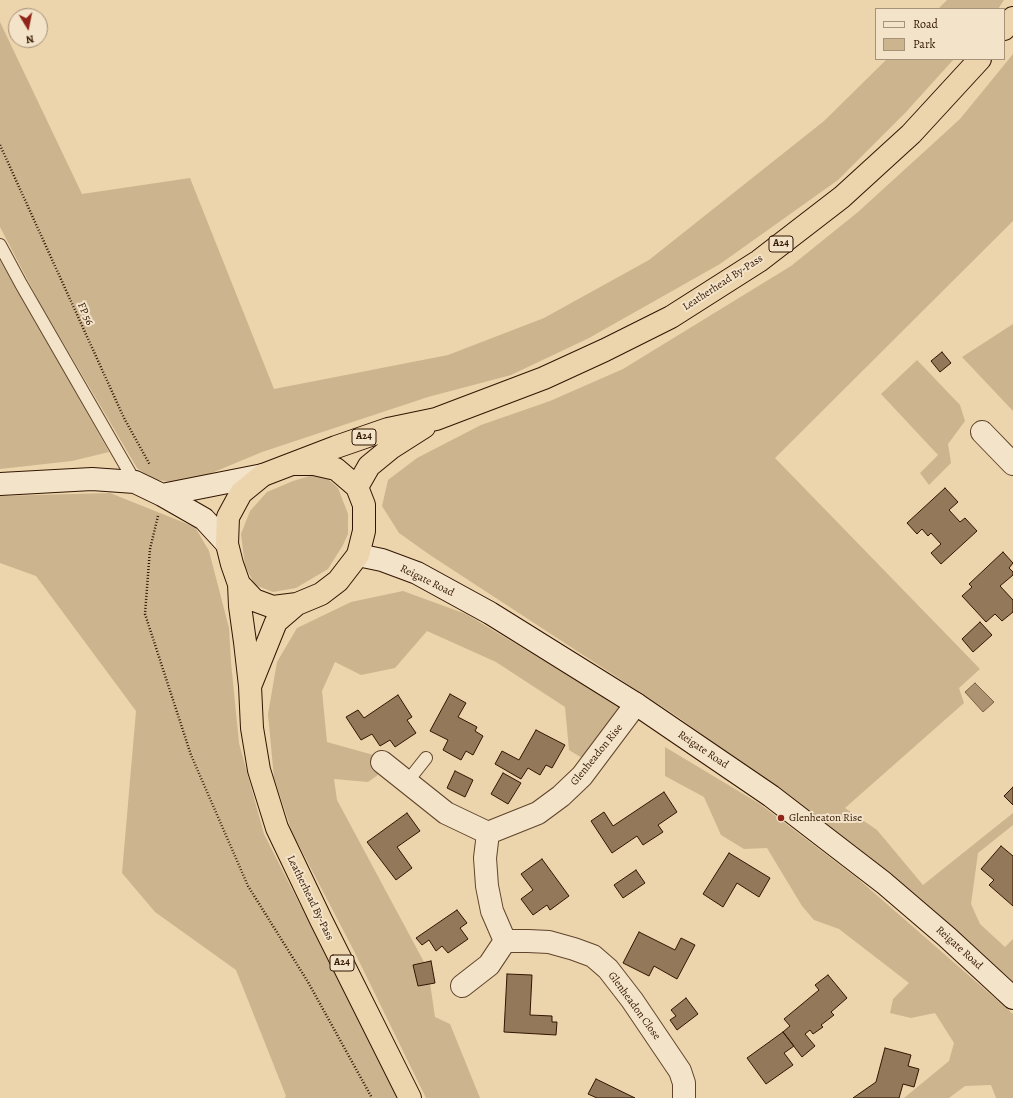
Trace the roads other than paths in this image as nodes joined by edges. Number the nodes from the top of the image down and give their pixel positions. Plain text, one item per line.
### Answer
1 (1013, 18) edge
2 (1005, 28) edge
3 (979, 60) edge
4 (0, 245) edge
5 (436, 418) junction
6 (982, 432) dead end
7 (293, 464) junction
8 (1013, 464) edge
9 (263, 475) junction
10 (135, 482) junction
11 (0, 484) edge
12 (357, 487) junction
13 (162, 495) junction
14 (227, 544) junction
15 (358, 555) junction
16 (240, 584) junction
17 (298, 604) junction
18 (250, 686) junction
19 (636, 704) junction
20 (426, 758) dead end
21 (382, 762) dead end
22 (407, 782) junction
23 (488, 833) junction
24 (505, 941) junction
25 (462, 986) dead end
26 (1013, 998) edge
27 (410, 1098) edge
28 (684, 1098) edge

1 - 2 highway
3 - 5 highway, Leatherhead By-Pass / A24
4 - 10 lane
5 - 7 highway, Leatherhead By-Pass / A24
5 - 12 highway, Leatherhead By-Pass / A24
6 - 8 main road
7 - 9 highway
7 - 12 highway
9 - 13 main road
9 - 14 highway
10 - 11 main road
10 - 13 main road
12 - 15 highway
13 - 14 main road
14 - 16 highway
15 - 17 highway
15 - 19 main road, Reigate Road
16 - 17 highway
16 - 18 highway, Leatherhead By-Pass / A24
17 - 18 highway, Leatherhead By-Pass / A24
18 - 27 highway, Leatherhead By-Pass / A24
19 - 23 main road, Glenheadon Rise
19 - 26 main road, Reigate Road
20 - 22 lane
21 - 22 main road
22 - 23 main road
23 - 24 main road
24 - 25 main road
24 - 28 main road, Glenheadon Close

